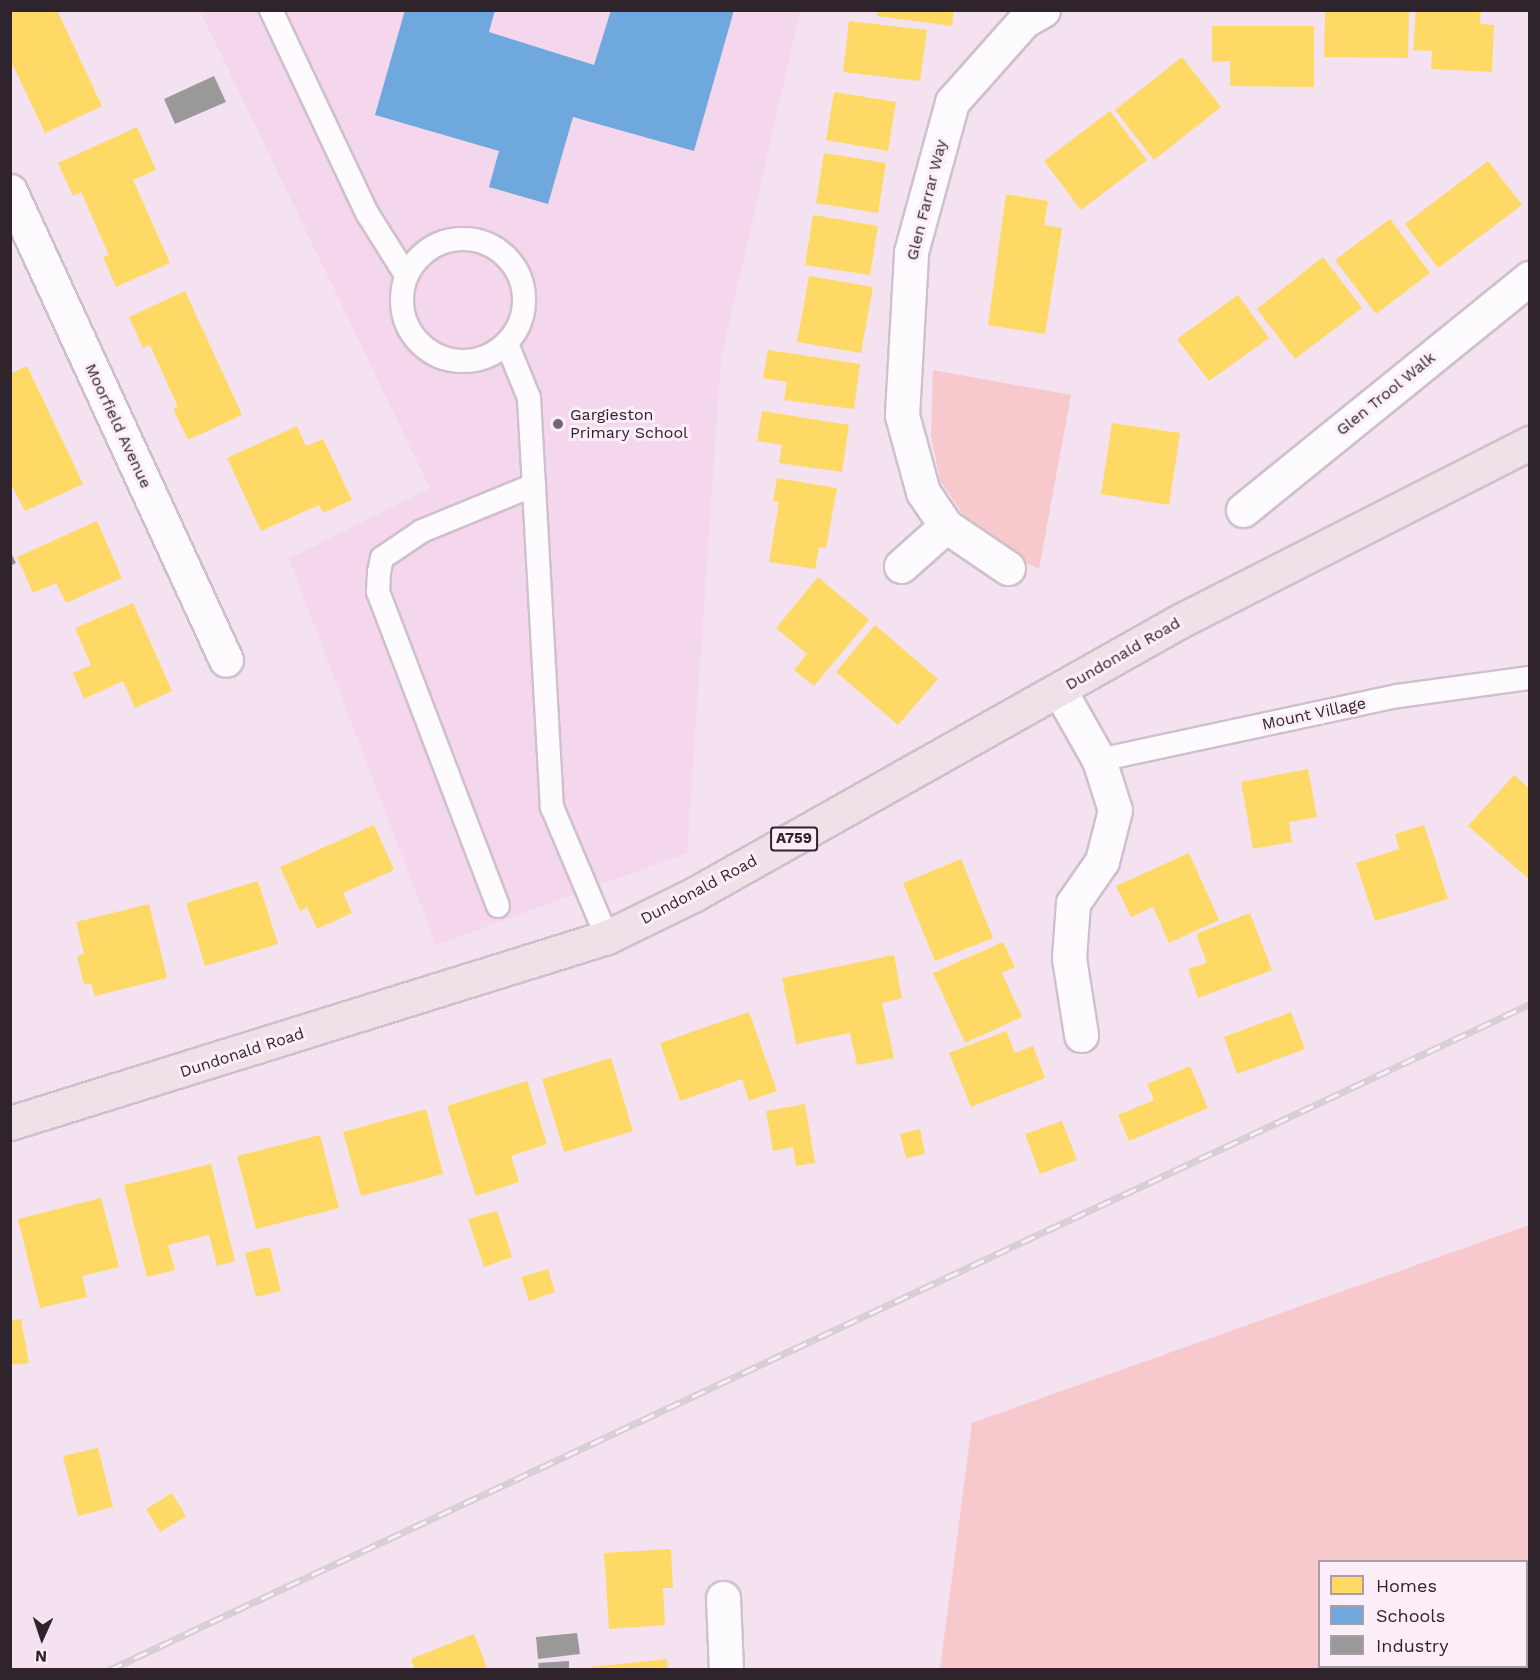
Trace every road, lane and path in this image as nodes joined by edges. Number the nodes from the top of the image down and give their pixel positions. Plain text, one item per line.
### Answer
1 (271, 10) edge
2 (1043, 10) edge
3 (10, 191) edge
4 (406, 275) junction
5 (1530, 278) edge
6 (507, 344) junction
7 (1530, 443) edge
8 (534, 485) junction
9 (1243, 510) dead end
10 (946, 526) junction
11 (901, 566) dead end
12 (1008, 568) dead end
13 (226, 660) dead end
14 (1530, 678) edge
15 (1060, 691) junction
16 (1100, 760) junction
17 (498, 906) dead end
18 (607, 937) junction
19 (1082, 1035) dead end
20 (10, 1123) edge
21 (723, 1598) dead end
22 (726, 1670) edge

1 - 4 lane
2 - 10 street, Glen Farrar Way
3 - 13 street, Moorfield Avenue
4 - 6 lane
4 - 6 lane
5 - 9 street, Glen Trool Walk
6 - 8 lane
7 - 15 main road, Dundonald Road / A759
8 - 17 lane
8 - 18 lane
10 - 11 street
10 - 12 street, Glen Farrar Way
14 - 16 lane, Mount Village
15 - 16 street
15 - 18 main road, Dundonald Road / A759
16 - 19 street
18 - 20 main road, Dundonald Road / A759
21 - 22 street

